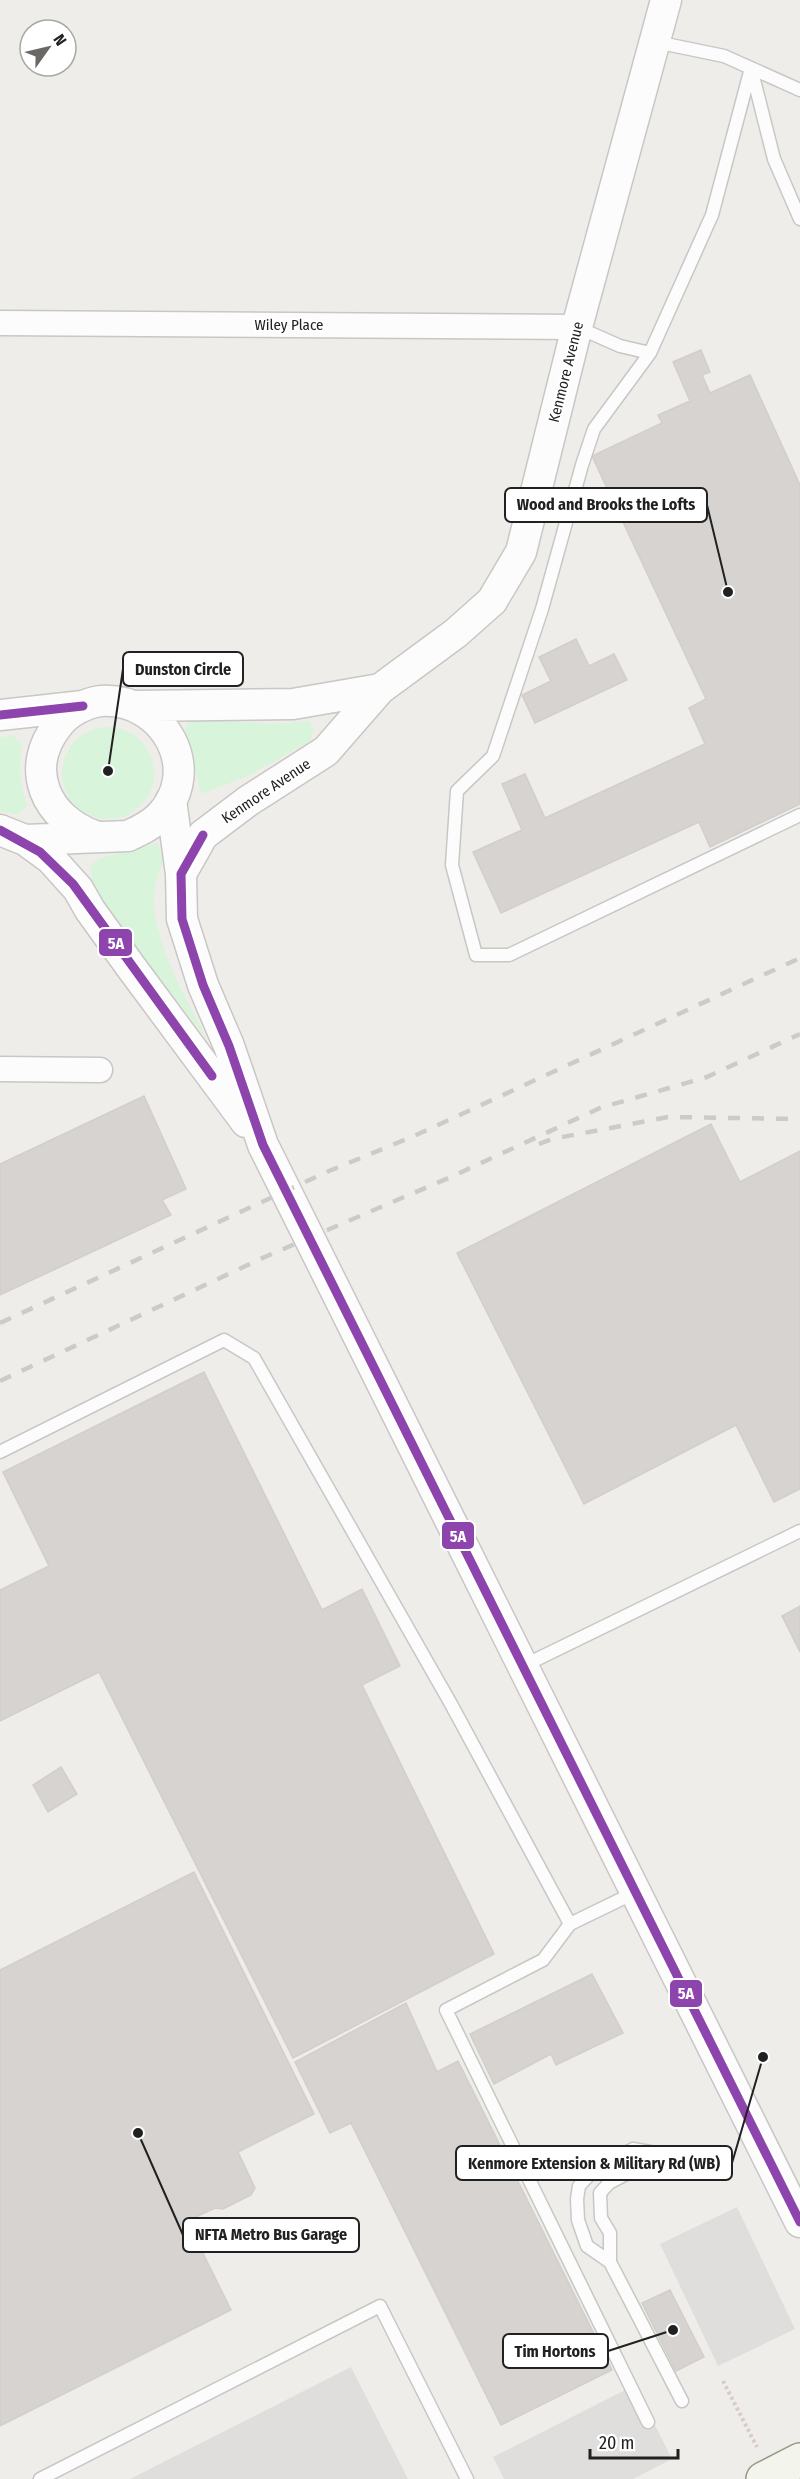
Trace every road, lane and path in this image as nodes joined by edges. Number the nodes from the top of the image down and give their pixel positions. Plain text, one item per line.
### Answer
1 (666, 0) edge
2 (656, 42) junction
3 (751, 68) junction
4 (800, 90) edge
5 (800, 219) edge
6 (0, 323) edge
7 (577, 327) junction
8 (650, 353) junction
9 (380, 689) junction
10 (83, 706) junction
11 (136, 706) junction
12 (2, 713) edge
13 (45, 791) junction
14 (800, 815) edge
15 (193, 820) junction
16 (12, 835) edge
17 (95, 836) junction
18 (60, 837) junction
19 (77, 887) junction
20 (0, 1069) edge
21 (100, 1070) dead end
22 (263, 1145) junction
23 (0, 1452) edge
24 (800, 1531) edge
25 (523, 1666) junction
26 (636, 1892) junction
27 (570, 1924) junction
28 (650, 2152) junction
29 (670, 2168) dead end
30 (800, 2222) edge
31 (610, 2262) junction
32 (723, 2381) dead end
33 (682, 2401) dead end
34 (648, 2422) dead end
35 (752, 2437) dead end
36 (800, 2460) edge
37 (40, 2479) edge
38 (467, 2479) edge
39 (763, 2479) edge

1 - 2 street, Kenmore Avenue
2 - 3 lane
2 - 7 street, Kenmore Avenue
3 - 4 lane
3 - 5 lane
3 - 8 lane
6 - 7 street, Wiley Place
7 - 8 lane
7 - 9 street, Kenmore Avenue
8 - 14 lane
9 - 11 street, Kenmore Avenue
9 - 15 street, Kenmore Avenue
10 - 11 street
10 - 12 street
10 - 13 street
11 - 15 street
13 - 17 street
13 - 18 street
15 - 17 street
15 - 22 street, Kenmore Avenue
16 - 18 street
16 - 19 street
17 - 18 street
18 - 19 street
19 - 22 street, Kenmore Avenue
20 - 21 street
22 - 25 street, Kenmore Avenue
23 - 27 lane
24 - 25 lane
25 - 26 street, Kenmore Avenue
26 - 27 lane
26 - 30 street, Kenmore Avenue
27 - 34 lane
28 - 29 lane
28 - 31 lane
28 - 31 lane
31 - 33 lane
32 - 35 path
36 - 39 main road
37 - 38 lane

